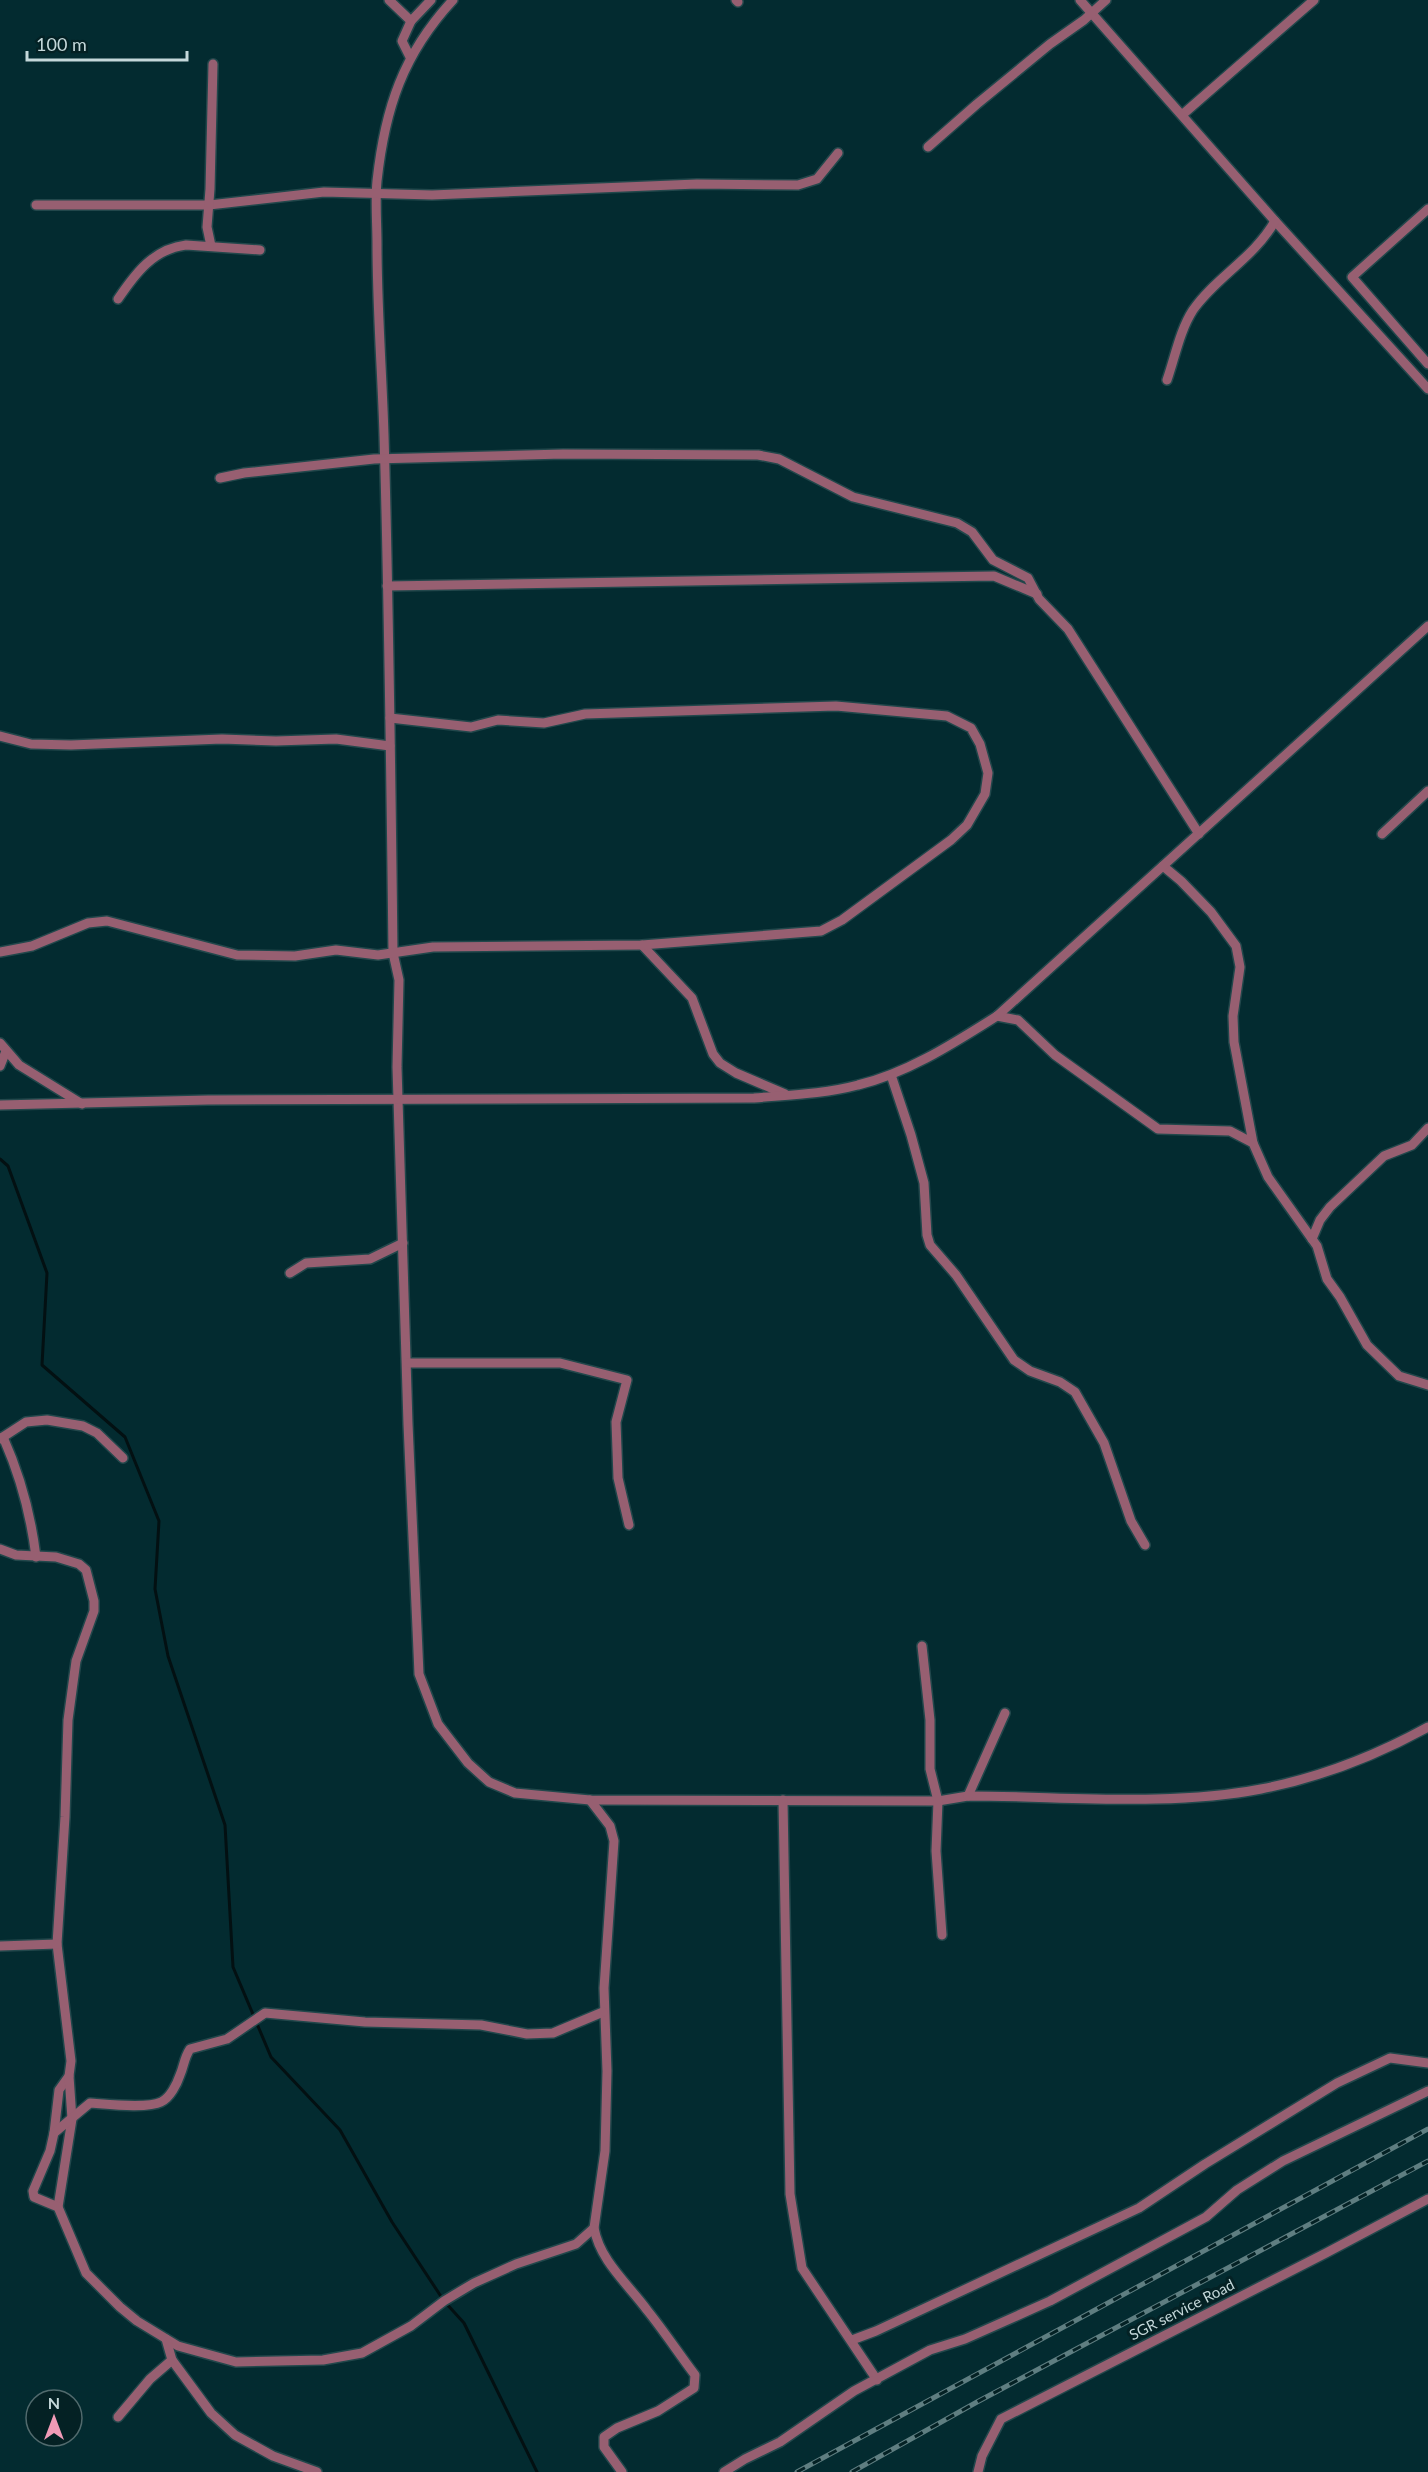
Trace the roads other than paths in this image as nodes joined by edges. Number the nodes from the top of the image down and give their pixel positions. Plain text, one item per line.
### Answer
1 (388, 0) edge
2 (431, 0) edge
3 (453, 0) edge
4 (1080, 0) edge
5 (1106, 0) edge
6 (1314, 0) edge
7 (1092, 13) junction
8 (411, 21) junction
9 (410, 57) junction
10 (213, 64) dead end
11 (1182, 116) junction
12 (928, 147) dead end
13 (838, 153) dead end
14 (377, 194) junction
15 (36, 205) dead end
16 (209, 205) junction
17 (1428, 209) edge
18 (1275, 221) junction
19 (211, 246) junction
20 (260, 250) dead end
21 (118, 299) dead end
22 (1428, 364) edge
23 (1167, 380) dead end
24 (1428, 389) edge
25 (384, 460) junction
26 (220, 478) dead end
27 (387, 586) junction
28 (1036, 594) junction
29 (1428, 626) edge
30 (390, 718) junction
31 (0, 736) edge
32 (390, 746) junction
33 (1428, 791) edge
34 (1199, 834) junction
35 (1382, 834) dead end
36 (1163, 866) junction
37 (642, 945) junction
38 (0, 952) edge
39 (393, 953) junction
40 (998, 1016) junction
41 (3, 1047) edge
42 (0, 1066) edge
43 (891, 1075) junction
44 (788, 1095) junction
45 (399, 1101) junction
46 (0, 1105) edge
47 (83, 1105) junction
48 (1426, 1134) edge
49 (1253, 1143) junction
50 (1312, 1239) junction
51 (403, 1243) junction
52 (290, 1273) dead end
53 (406, 1363) junction
54 (1428, 1385) edge
55 (2, 1438) edge
56 (123, 1458) dead end
57 (628, 1525) dead end
58 (1145, 1545) dead end
59 (0, 1549) edge
60 (36, 1557) junction
61 (922, 1646) dead end
62 (1005, 1713) dead end
63 (1424, 1729) edge
64 (1428, 1738) edge
65 (968, 1796) junction
66 (590, 1800) junction
67 (783, 1800) junction
68 (938, 1801) junction
69 (942, 1935) dead end
70 (57, 1944) junction
71 (0, 1946) edge
72 (603, 2012) junction
73 (1428, 2063) edge
74 (69, 2076) junction
75 (1428, 2091) edge
76 (72, 2119) junction
77 (54, 2133) junction
78 (1428, 2199) edge
79 (57, 2207) junction
80 (594, 2228) junction
81 (166, 2339) junction
82 (852, 2340) junction
83 (172, 2360) junction
84 (877, 2380) junction
85 (118, 2417) dead end
86 (317, 2472) edge
87 (622, 2472) edge
88 (724, 2472) edge
89 (978, 2472) edge

1 - 8 street
2 - 8 street
3 - 9 street
4 - 7 street
5 - 7 street
6 - 11 street
7 - 11 street
7 - 12 street
8 - 9 street
9 - 14 street
10 - 16 street
11 - 18 street
13 - 14 street
14 - 16 street
14 - 25 street
15 - 16 street
16 - 19 street
17 - 22 street
18 - 23 street
18 - 24 street
19 - 20 street
19 - 21 street
25 - 26 street
25 - 27 street
25 - 28 street
27 - 28 street
27 - 30 street
28 - 34 street
29 - 34 street
30 - 32 street
30 - 37 street
31 - 32 street
32 - 39 street
33 - 35 street
34 - 36 street
36 - 40 street
36 - 49 street
37 - 39 street
37 - 44 street
38 - 39 street
39 - 45 street
40 - 43 street
40 - 49 street
41 - 42 street
41 - 47 street
43 - 44 street
43 - 58 street
44 - 45 street
45 - 47 street
45 - 51 street
46 - 47 street
48 - 50 street
49 - 50 street
50 - 54 street
51 - 52 street
51 - 53 street
53 - 57 street
53 - 66 street
55 - 56 street
55 - 60 street
59 - 60 street
60 - 70 street
61 - 68 street
62 - 65 street
63 - 64 street
63 - 65 street
65 - 68 street
66 - 67 street
66 - 72 street
67 - 68 street
67 - 82 street
68 - 69 street
70 - 71 street
70 - 74 street
72 - 76 street
72 - 80 street
73 - 82 street
74 - 76 street
74 - 77 street
75 - 84 street
76 - 77 street
76 - 79 street
77 - 79 street
78 - 89 street, SGR service Road
79 - 81 street
80 - 81 street
80 - 87 street
81 - 83 street
82 - 84 street
83 - 85 street
83 - 86 street
84 - 88 street

